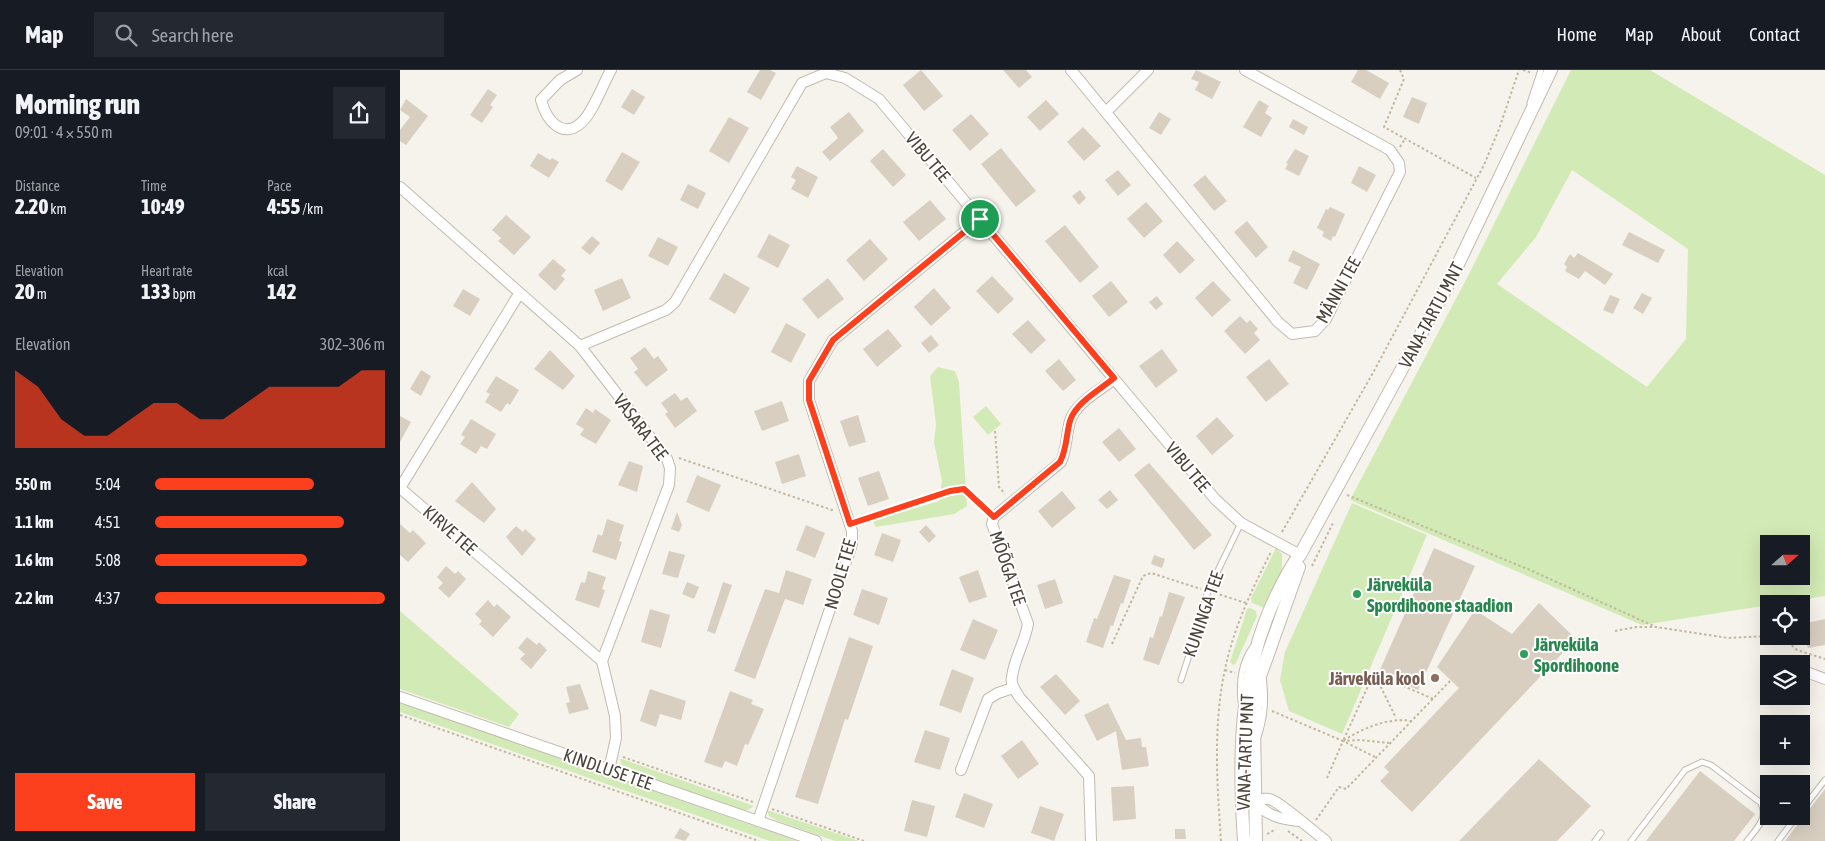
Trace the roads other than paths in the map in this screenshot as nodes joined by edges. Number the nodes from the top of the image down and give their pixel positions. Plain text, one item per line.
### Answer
1 (577, 70) edge
2 (610, 70) edge
3 (1071, 70) edge
4 (1148, 70) edge
5 (1245, 70) edge
6 (1541, 70) edge
7 (1551, 70) edge
8 (1557, 70) edge
9 (1108, 111) junction
10 (1529, 119) junction
11 (400, 187) edge
12 (980, 219) junction
13 (519, 294) junction
14 (580, 346) junction
15 (1114, 378) junction
16 (1241, 522) junction
17 (1300, 555) junction
18 (602, 661) junction
19 (1810, 673) edge
20 (1825, 679) edge
21 (1181, 680) dead end
22 (1013, 688) junction
23 (400, 697) edge
24 (609, 770) junction
25 (961, 770) dead end
26 (1825, 780) edge
27 (1810, 799) edge
28 (1241, 801) junction
29 (1255, 801) junction
30 (758, 821) junction
31 (1790, 825) edge
32 (1601, 833) dead end
33 (1261, 839) edge
34 (816, 841) edge
35 (1091, 841) edge
36 (1244, 841) edge
37 (1326, 841) edge
38 (1595, 841) edge
39 (1631, 841) edge
40 (1747, 841) edge
41 (1778, 841) edge

1 - 2 street
3 - 9 street, MÄNNI TEE
4 - 9 street
5 - 9 street, MÄNNI TEE
6 - 10 lane
7 - 10 street, VANA-TARTU MNT
8 - 10 lane
10 - 17 street, VANA-TARTU MNT
11 - 13 street, VASARA TEE
12 - 14 street, VIBU TEE
12 - 15 street, VIBU TEE
12 - 30 street, NOOLE TEE
13 - 14 street, VASARA TEE
13 - 18 street, KIRVE TEE
14 - 18 street, VASARA TEE
15 - 16 street, VIBU TEE
15 - 22 street, MÕÕGA TEE
16 - 17 street, VIBU TEE
16 - 21 lane, KUNINGA TEE
17 - 28 street, VANA-TARTU MNT
17 - 29 street, VANA-TARTU MNT
18 - 24 street
19 - 20 street
22 - 25 street
22 - 35 street
23 - 24 street, KINDLUSE TEE
24 - 30 street, KINDLUSE TEE
26 - 27 lane
28 - 29 street
28 - 36 street, VANA-TARTU MNT
29 - 33 street, VANA-TARTU MNT
29 - 37 street
30 - 34 street, KINDLUSE TEE
31 - 41 lane
32 - 38 lane
39 - 40 lane

